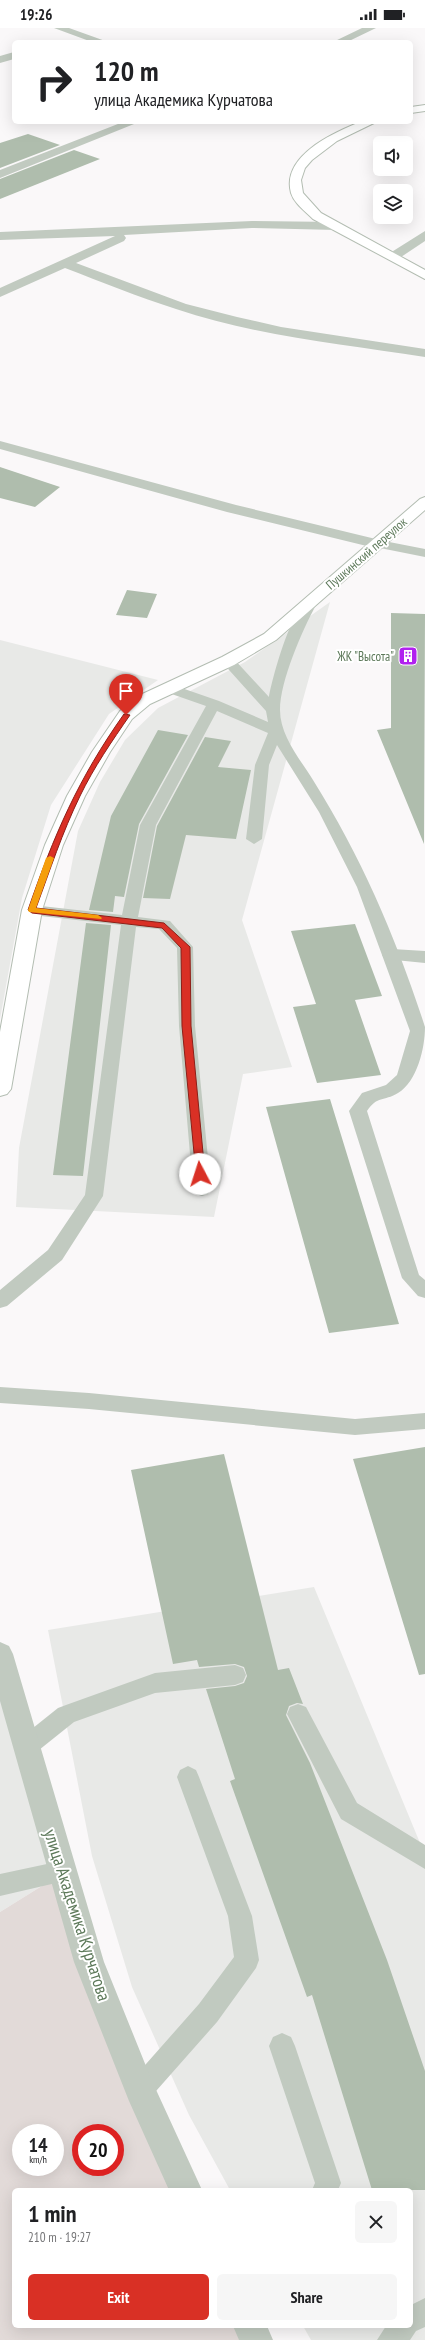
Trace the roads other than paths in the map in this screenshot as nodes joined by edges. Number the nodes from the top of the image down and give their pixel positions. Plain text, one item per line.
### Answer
1 (59, 28) edge
2 (88, 28) edge
3 (371, 28) edge
4 (74, 33) junction
5 (56, 40) dead end
6 (97, 40) edge
7 (343, 40) edge
8 (12, 56) edge
9 (0, 60) edge
10 (425, 108) edge
11 (413, 110) edge
12 (128, 124) edge
13 (362, 124) edge
14 (0, 174) edge
15 (336, 226) junction
16 (134, 231) junction
17 (425, 235) edge
18 (0, 236) edge
19 (394, 256) junction
20 (64, 263) junction
21 (425, 275) edge
22 (0, 293) edge
23 (425, 353) edge
24 (0, 445) edge
25 (425, 502) edge
26 (379, 544) junction
27 (425, 552) edge
28 (309, 605) junction
29 (228, 661) junction
30 (168, 688) junction
31 (214, 704) junction
32 (273, 710) junction
33 (276, 731) junction
34 (254, 839) dead end
35 (32, 910) junction
36 (129, 921) junction
37 (392, 956) junction
38 (425, 957) edge
39 (0, 1089) edge
40 (202, 1189) dead end
41 (425, 1292) edge
42 (0, 1301) edge
43 (0, 1395) edge
44 (425, 1421) edge
45 (0, 1654) edge
46 (235, 1674) dead end
47 (298, 1714) dead end
48 (26, 1747) junction
49 (188, 1777) dead end
50 (425, 1858) edge
51 (61, 1872) junction
52 (0, 1885) edge
53 (282, 2046) dead end
54 (140, 2090) junction
55 (185, 2188) edge
56 (325, 2188) edge
57 (425, 2312) edge
58 (413, 2319) edge
59 (251, 2328) edge
60 (403, 2328) edge
61 (256, 2340) edge
62 (390, 2340) edge

1 - 4 street
2 - 4 street
3 - 7 street
4 - 5 street
4 - 6 street
8 - 9 street
10 - 11 main road
12 - 14 street
13 - 15 main road
15 - 16 street
15 - 19 main road
16 - 18 street
16 - 20 street
17 - 19 street
19 - 21 main road
20 - 22 street
20 - 23 street
24 - 26 street
25 - 26 main road, Пушкинский переулок
26 - 27 lane
26 - 28 main road, Пушкинский переулок
28 - 29 main road
28 - 32 lane
29 - 30 main road
29 - 32 lane
30 - 31 lane
30 - 35 main road
31 - 33 lane
31 - 36 lane
32 - 33 lane
33 - 34 lane
33 - 37 lane
35 - 36 lane
35 - 39 main road
36 - 40 lane
36 - 42 lane
37 - 38 street
37 - 41 lane
43 - 44 lane
45 - 48 street, улица Академика Курчатова
46 - 48 lane
47 - 50 lane
48 - 51 street, улица Академика Курчатова
49 - 54 lane
51 - 52 lane
51 - 54 street, улица Академика Курчатова
53 - 56 lane
54 - 55 street, улица Академика Курчатова
57 - 58 lane
59 - 61 street
60 - 62 lane

